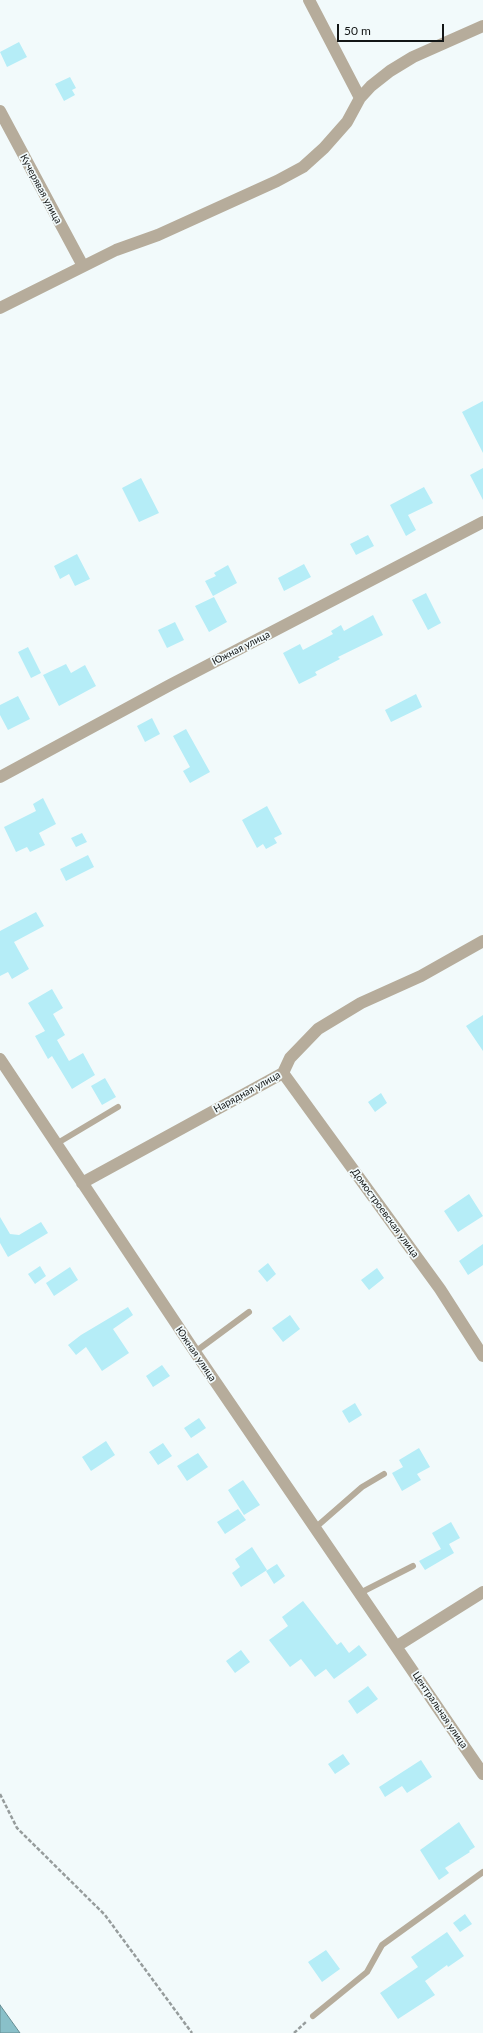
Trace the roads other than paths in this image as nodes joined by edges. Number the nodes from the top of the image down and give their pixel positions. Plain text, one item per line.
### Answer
1 (309, 0) edge
2 (483, 26) edge
3 (360, 98) junction
4 (0, 111) edge
5 (82, 266) junction
6 (0, 308) edge
7 (483, 522) edge
8 (0, 777) edge
9 (483, 941) edge
10 (0, 1059) edge
11 (284, 1073) junction
12 (118, 1107) dead end
13 (56, 1144) junction
14 (82, 1183) junction
15 (249, 1312) dead end
16 (195, 1352) junction
17 (483, 1356) edge
18 (384, 1474) dead end
19 (315, 1528) junction
20 (413, 1566) dead end
21 (483, 1592) edge
22 (360, 1593) junction
23 (397, 1646) junction
24 (483, 1774) edge
25 (483, 1872) edge
26 (312, 2016) road end

1 - 3 street
2 - 3 street
3 - 5 street
4 - 5 street, Кучерявая улица
5 - 6 street
7 - 8 street, Южная улица
9 - 11 street, Нарядная улица
10 - 13 street, Южная улица
11 - 14 street, Нарядная улица
11 - 17 street, Домостроевская улица
12 - 13 lane
13 - 14 street, Южная улица
14 - 16 street, Южная улица
15 - 16 lane
16 - 19 street, Южная улица
18 - 19 lane
19 - 22 street, Южная улица
20 - 22 lane
21 - 23 street
22 - 23 street, Южная улица
23 - 24 street, Центральная улица
25 - 26 lane

